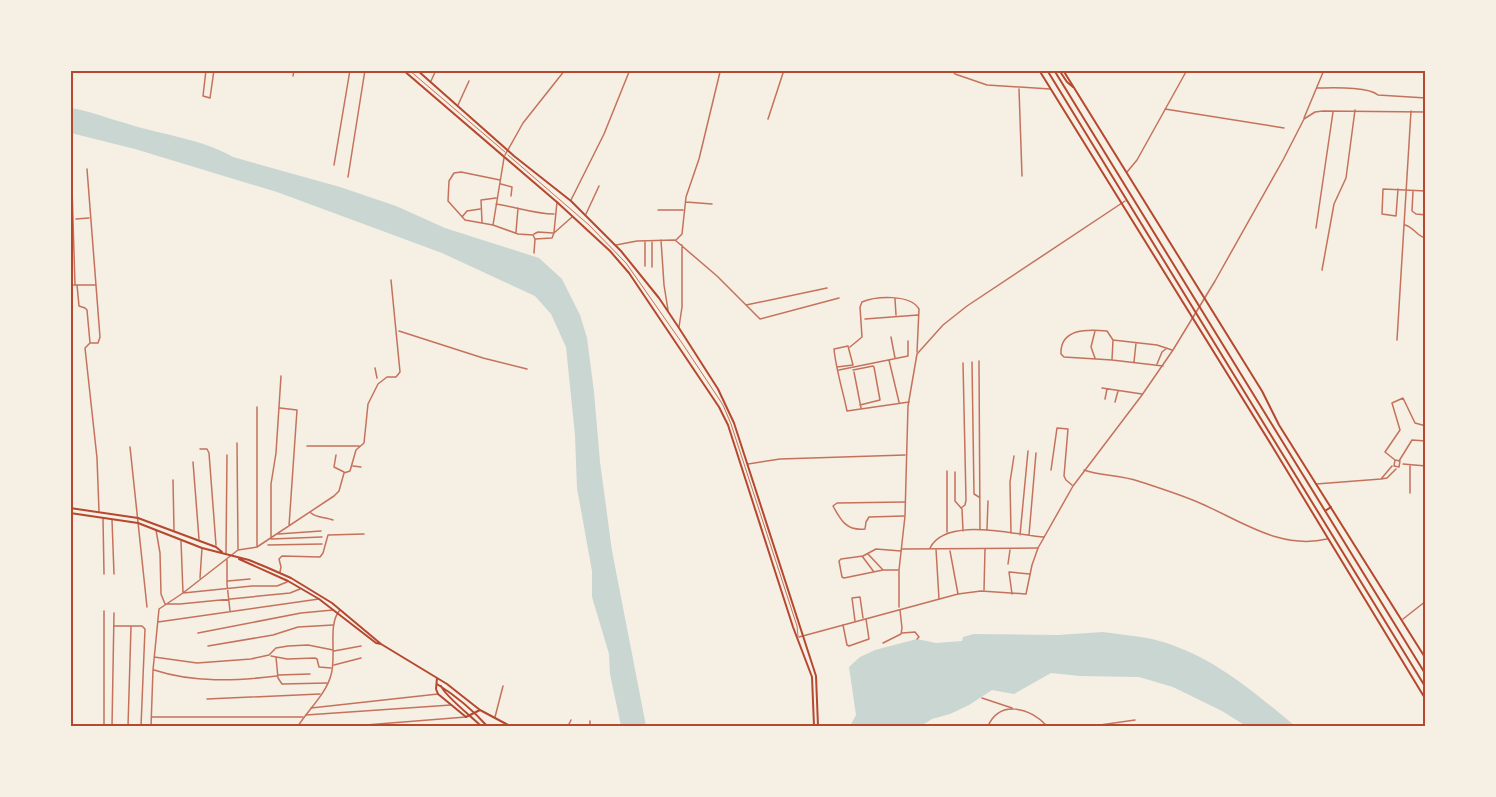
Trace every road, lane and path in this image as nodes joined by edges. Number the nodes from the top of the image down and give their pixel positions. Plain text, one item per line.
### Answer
1 (206, 70) edge
2 (214, 70) edge
3 (294, 70) edge
4 (350, 70) edge
5 (365, 70) edge
6 (404, 70) edge
7 (410, 70) edge
8 (417, 70) edge
9 (436, 70) edge
10 (565, 70) edge
11 (784, 70) edge
12 (952, 70) edge
13 (1039, 70) edge
14 (1047, 70) edge
15 (1054, 70) edge
16 (1061, 70) edge
17 (1186, 70) edge
18 (1324, 70) edge
19 (629, 72) edge
20 (720, 72) dead end
21 (293, 76) dead end
22 (469, 81) dead end
23 (430, 82) junction
24 (1019, 88) junction
25 (1317, 88) junction
26 (1051, 89) junction
27 (1425, 98) edge
28 (458, 106) junction
29 (1165, 109) junction
30 (1355, 110) junction
31 (1333, 111) junction
32 (1411, 111) junction
33 (1425, 112) edge
34 (768, 119) dead end
35 (1304, 119) junction
36 (1284, 128) dead end
37 (507, 152) junction
38 (71, 155) edge
39 (504, 158) junction
40 (334, 165) dead end
41 (87, 168) dead end
42 (1127, 173) junction
43 (1022, 176) dead end
44 (348, 177) dead end
45 (500, 180) junction
46 (500, 184) junction
47 (600, 186) dead end
48 (1398, 189) junction
49 (1406, 190) junction
50 (1413, 190) junction
51 (1425, 191) edge
52 (511, 196) dead end
53 (497, 198) junction
54 (1126, 200) junction
55 (571, 201) junction
56 (556, 202) junction
57 (685, 202) junction
58 (1121, 203) junction
59 (496, 204) junction
60 (712, 204) dead end
61 (518, 208) junction
62 (481, 209) junction
63 (658, 210) dead end
64 (684, 210) junction
65 (554, 214) junction
66 (585, 215) junction
67 (1425, 215) edge
68 (572, 216) junction
69 (462, 217) junction
70 (90, 218) junction
71 (74, 220) junction
72 (482, 223) junction
73 (493, 225) junction
74 (1404, 225) junction
75 (1316, 228) dead end
76 (516, 233) junction
77 (554, 233) junction
78 (533, 235) junction
79 (1425, 238) edge
80 (535, 239) junction
81 (645, 240) junction
82 (652, 240) junction
83 (661, 240) junction
84 (675, 240) junction
85 (681, 244) junction
86 (616, 245) junction
87 (534, 253) dead end
88 (645, 266) dead end
89 (652, 267) dead end
90 (1322, 270) dead end
91 (391, 279) dead end
92 (70, 285) edge
93 (76, 285) junction
94 (96, 285) junction
95 (827, 288) dead end
96 (839, 298) dead end
97 (895, 298) junction
98 (1204, 298) junction
99 (745, 305) junction
100 (669, 314) junction
101 (896, 315) junction
102 (919, 315) junction
103 (1192, 318) junction
104 (865, 319) dead end
105 (679, 328) junction
106 (1095, 330) junction
107 (398, 331) junction
108 (891, 337) dead end
109 (1113, 340) junction
110 (1397, 340) dead end
111 (908, 341) dead end
112 (1136, 342) junction
113 (90, 344) junction
114 (849, 347) junction
115 (1168, 348) junction
116 (918, 350) junction
117 (1173, 350) junction
118 (909, 351) junction
119 (917, 354) junction
120 (895, 359) junction
121 (1095, 359) junction
122 (889, 360) junction
123 (1112, 360) junction
124 (978, 361) dead end
125 (972, 362) dead end
126 (1134, 362) junction
127 (963, 363) dead end
128 (1158, 365) junction
129 (1163, 366) junction
130 (375, 368) dead end
131 (527, 369) dead end
132 (838, 369) junction
133 (853, 369) junction
134 (281, 376) dead end
135 (376, 378) dead end
136 (1102, 388) dead end
137 (1107, 388) junction
138 (1118, 390) junction
139 (1142, 394) junction
140 (1105, 399) dead end
141 (909, 402) junction
142 (1114, 402) dead end
143 (899, 403) junction
144 (860, 405) junction
145 (257, 407) dead end
146 (279, 408) junction
147 (861, 409) junction
148 (1425, 426) edge
149 (1425, 441) edge
150 (237, 443) dead end
151 (307, 446) dead end
152 (360, 446) junction
153 (130, 447) dead end
154 (200, 449) dead end
155 (1028, 451) dead end
156 (1036, 453) dead end
157 (227, 455) dead end
158 (336, 455) dead end
159 (906, 455) junction
160 (1014, 456) dead end
161 (1395, 460) junction
162 (1399, 460) junction
163 (193, 462) dead end
164 (1401, 464) junction
165 (748, 465) junction
166 (1393, 465) junction
167 (1410, 465) junction
168 (352, 466) junction
169 (1425, 466) edge
170 (362, 467) dead end
171 (1397, 468) junction
172 (1051, 470) dead end
173 (1084, 470) junction
174 (947, 471) dead end
175 (955, 472) dead end
176 (345, 473) junction
177 (1381, 479) junction
178 (173, 480) dead end
179 (1316, 484) junction
180 (1073, 486) junction
181 (1410, 493) dead end
182 (980, 497) junction
183 (988, 501) dead end
184 (906, 502) junction
185 (1331, 507) junction
186 (70, 508) edge
187 (961, 508) junction
188 (1325, 511) junction
189 (99, 512) junction
190 (310, 512) junction
191 (70, 513) edge
192 (905, 516) junction
193 (103, 518) junction
194 (138, 518) junction
195 (112, 519) junction
196 (333, 520) dead end
197 (138, 523) junction
198 (289, 527) junction
199 (156, 529) junction
200 (174, 530) junction
201 (980, 530) junction
202 (987, 530) junction
203 (321, 531) dead end
204 (963, 531) junction
205 (947, 533) junction
206 (364, 534) dead end
207 (1012, 534) junction
208 (277, 535) junction
209 (1020, 536) junction
210 (1029, 536) junction
211 (321, 537) dead end
212 (1045, 537) junction
213 (199, 539) junction
214 (271, 539) junction
215 (1327, 539) junction
216 (181, 540) junction
217 (322, 544) dead end
218 (268, 545) dead end
219 (216, 546) junction
220 (257, 547) junction
221 (202, 548) junction
222 (930, 548) junction
223 (1038, 548) junction
224 (936, 549) junction
225 (950, 549) junction
226 (985, 549) junction
227 (1010, 549) junction
228 (238, 550) junction
229 (901, 550) junction
230 (222, 552) junction
231 (867, 553) junction
232 (228, 555) junction
233 (862, 556) junction
234 (237, 558) junction
235 (227, 559) junction
236 (1008, 564) dead end
237 (883, 570) junction
238 (899, 570) junction
239 (874, 573) junction
240 (105, 574) dead end
241 (114, 574) dead end
242 (282, 574) junction
243 (1030, 574) junction
244 (281, 578) junction
245 (200, 579) junction
246 (250, 579) dead end
247 (227, 581) junction
248 (288, 581) junction
249 (227, 588) junction
250 (301, 589) junction
251 (984, 591) junction
252 (183, 593) junction
253 (958, 594) junction
254 (1012, 594) junction
255 (228, 599) junction
256 (318, 599) junction
257 (939, 599) junction
258 (1425, 601) edge
259 (165, 604) junction
260 (147, 607) dead end
261 (900, 609) junction
262 (334, 610) junction
263 (104, 611) dead end
264 (230, 611) junction
265 (339, 611) junction
266 (114, 613) dead end
267 (865, 619) junction
268 (1402, 620) junction
269 (855, 621) junction
270 (157, 622) junction
271 (334, 625) junction
272 (843, 625) junction
273 (114, 626) junction
274 (130, 626) junction
275 (797, 626) junction
276 (198, 633) dead end
277 (902, 633) junction
278 (804, 636) junction
279 (798, 638) junction
280 (917, 639) dead end
281 (883, 643) dead end
282 (208, 646) dead end
283 (360, 646) dead end
284 (333, 651) junction
285 (269, 655) junction
286 (154, 657) junction
287 (276, 657) junction
288 (361, 658) dead end
289 (1425, 659) edge
290 (333, 666) junction
291 (153, 670) junction
292 (812, 670) junction
293 (310, 674) dead end
294 (1425, 675) edge
295 (277, 676) junction
296 (437, 678) junction
297 (327, 683) junction
298 (436, 683) junction
299 (441, 686) junction
300 (503, 686) dead end
301 (1425, 688) edge
302 (320, 694) junction
303 (438, 694) junction
304 (982, 698) dead end
305 (207, 699) dead end
306 (1425, 700) edge
307 (452, 705) junction
308 (311, 708) junction
309 (1012, 708) junction
310 (480, 710) junction
311 (305, 716) junction
312 (151, 717) junction
313 (466, 717) junction
314 (495, 718) junction
315 (571, 720) dead end
316 (1134, 720) dead end
317 (590, 721) dead end
318 (104, 726) edge
319 (112, 726) edge
320 (128, 726) edge
321 (141, 726) edge
322 (151, 726) edge
323 (298, 726) edge
324 (353, 726) edge
325 (481, 726) edge
326 (487, 726) edge
327 (510, 726) edge
328 (568, 726) edge
329 (590, 726) edge
330 (816, 726) edge
331 (988, 726) edge
332 (1047, 726) edge
333 (1094, 726) edge

1 - 2 street
3 - 21 street
4 - 40 street
5 - 44 street
6 - 39 main road
7 - 37 lane
8 - 23 main road
9 - 23 street
10 - 37 street
11 - 34 street
12 - 24 street
13 - 26 main road
14 - 54 main road
15 - 188 main road
16 - 42 main road
17 - 29 street
18 - 25 street
19 - 55 street
20 - 57 street
22 - 28 street
23 - 28 main road
24 - 26 street
24 - 43 street
25 - 27 street
25 - 35 street
26 - 58 main road
28 - 37 main road
29 - 36 street
29 - 42 street
30 - 31 street
30 - 32 street
30 - 90 street
31 - 35 street
31 - 75 street
32 - 33 street
32 - 49 street
35 - 98 street
37 - 39 street
37 - 55 main road
37 - 275 lane
38 - 71 street
39 - 45 street
39 - 56 main road
41 - 70 street
42 - 98 main road
45 - 46 street
45 - 69 street
46 - 52 street
46 - 53 street
47 - 66 street
48 - 48 street
48 - 49 street
49 - 50 street
49 - 74 street
50 - 51 street
50 - 67 street
53 - 59 street
53 - 62 street
54 - 58 street
54 - 301 main road
55 - 66 main road
56 - 65 street
56 - 68 main road
57 - 60 street
57 - 64 street
58 - 103 main road
58 - 119 street
59 - 61 street
59 - 73 street
61 - 65 street
61 - 76 street
62 - 69 street
62 - 72 street
63 - 64 street
64 - 84 street
65 - 77 street
66 - 86 main road
68 - 77 street
68 - 279 main road
69 - 72 street
70 - 71 street
70 - 94 street
71 - 93 street
72 - 73 street
73 - 76 street
74 - 79 street
74 - 110 street
76 - 78 street
77 - 78 street
77 - 80 street
78 - 80 street
80 - 87 street
81 - 82 street
81 - 86 street
81 - 88 street
82 - 83 street
82 - 89 street
83 - 84 street
83 - 100 street
84 - 85 street
85 - 99 street
85 - 105 street
86 - 100 main road
91 - 107 street
92 - 93 street
93 - 94 street
93 - 113 street
94 - 113 street
95 - 99 street
96 - 99 street
97 - 101 street
97 - 102 street
97 - 114 street
98 - 103 street
98 - 179 main road
100 - 105 main road
101 - 102 street
101 - 104 street
102 - 116 street
103 - 117 street
103 - 215 main road
105 - 165 main road
106 - 109 street
106 - 121 street
106 - 121 street
107 - 131 street
107 - 152 street
108 - 120 street
109 - 112 street
109 - 123 street
111 - 118 street
112 - 115 street
112 - 126 street
113 - 189 street
114 - 132 street
114 - 132 street
115 - 117 street
115 - 128 street
116 - 118 street
116 - 119 street
117 - 129 street
118 - 120 street
119 - 141 street
120 - 122 street
121 - 123 street
122 - 133 street
122 - 143 street
123 - 126 street
124 - 182 street
125 - 182 street
126 - 128 street
127 - 187 street
128 - 129 street
129 - 139 street
130 - 135 street
132 - 133 street
132 - 147 street
133 - 144 street
133 - 144 street
134 - 146 street
136 - 137 street
137 - 138 street
137 - 140 street
138 - 139 street
138 - 142 street
139 - 173 street
141 - 143 street
141 - 159 street
143 - 147 street
144 - 147 street
145 - 220 street
146 - 198 street
146 - 214 street
148 - 161 street
149 - 162 street
150 - 228 street
151 - 152 street
152 - 168 street
153 - 194 street
154 - 219 street
155 - 209 street
156 - 210 street
157 - 232 street
158 - 176 street
159 - 165 street
159 - 184 street
160 - 207 street
161 - 162 street
161 - 166 street
162 - 164 street
163 - 213 street
164 - 167 street
164 - 171 street
165 - 278 main road
166 - 171 street
166 - 177 street
167 - 169 street
167 - 181 street
168 - 170 street
168 - 176 street
171 - 177 street
172 - 180 street
173 - 180 street
173 - 215 street
174 - 205 street
175 - 187 street
176 - 190 street
177 - 179 street
178 - 200 street
179 - 185 main road
180 - 212 street
182 - 201 street
183 - 202 street
184 - 192 street
184 - 192 street
185 - 188 main road
185 - 268 main road
186 - 189 main road
187 - 204 street
188 - 294 main road
189 - 194 main road
190 - 196 street
190 - 198 street
191 - 193 main road
192 - 229 street
193 - 195 main road
193 - 240 street
194 - 197 street
194 - 200 main road
195 - 197 main road
195 - 241 street
197 - 199 main road
197 - 260 street
198 - 208 street
199 - 216 main road
199 - 259 street
200 - 213 main road
201 - 202 street
201 - 204 street
202 - 207 street
203 - 208 street
204 - 205 street
205 - 222 street
206 - 242 street
207 - 209 street
208 - 214 street
209 - 210 street
210 - 212 street
211 - 214 street
212 - 223 street
213 - 219 main road
214 - 220 street
215 - 306 main road
216 - 221 main road
216 - 252 street
217 - 218 street
219 - 230 main road
220 - 228 street
221 - 230 main road
221 - 245 street
222 - 224 street
222 - 229 street
223 - 227 street
223 - 243 street
224 - 225 street
224 - 257 street
225 - 226 street
225 - 253 street
226 - 227 street
226 - 251 street
227 - 236 street
228 - 232 street
229 - 231 street
229 - 238 street
230 - 232 main road
231 - 233 street
231 - 237 street
232 - 234 main road
232 - 235 street
233 - 239 street
233 - 239 street
234 - 242 main road
234 - 244 main road
235 - 245 street
235 - 247 street
237 - 238 street
237 - 239 street
238 - 261 street
242 - 244 main road
242 - 265 main road
243 - 254 street
243 - 254 street
244 - 248 main road
245 - 252 street
246 - 247 street
247 - 249 street
248 - 249 street
248 - 250 main road
249 - 252 street
249 - 255 street
250 - 255 street
250 - 256 main road
251 - 253 street
251 - 254 street
252 - 259 street
253 - 257 street
255 - 259 street
255 - 264 street
256 - 262 main road
256 - 264 street
257 - 261 street
258 - 268 street
259 - 270 street
261 - 267 street
261 - 277 street
262 - 265 main road
262 - 276 street
263 - 318 street
264 - 270 street
265 - 271 street
265 - 296 main road
266 - 273 street
267 - 269 street
267 - 269 street
267 - 272 street
268 - 289 main road
269 - 272 street
270 - 286 street
271 - 282 street
271 - 284 street
272 - 278 street
273 - 274 street
273 - 319 street
274 - 320 street
274 - 321 street
275 - 278 lane
275 - 279 lane
277 - 280 street
277 - 281 street
278 - 279 street
278 - 292 main road
279 - 292 main road
283 - 284 street
284 - 285 street
284 - 290 street
285 - 286 street
285 - 287 street
286 - 291 street
287 - 290 street
287 - 295 street
288 - 290 street
290 - 297 street
291 - 295 street
291 - 312 street
292 - 330 main road
293 - 295 street
295 - 297 street
296 - 298 main road
296 - 310 main road
297 - 302 street
298 - 299 main road
298 - 303 main road
299 - 325 main road
299 - 326 main road
300 - 314 street
302 - 305 street
302 - 308 street
303 - 307 main road
303 - 308 street
304 - 309 street
307 - 311 street
307 - 313 main road
308 - 311 street
309 - 331 street
309 - 332 street
310 - 313 main road
310 - 314 main road
311 - 312 street
311 - 323 street
312 - 322 street
313 - 324 street
314 - 327 main road
315 - 328 street
316 - 333 street
317 - 329 street

